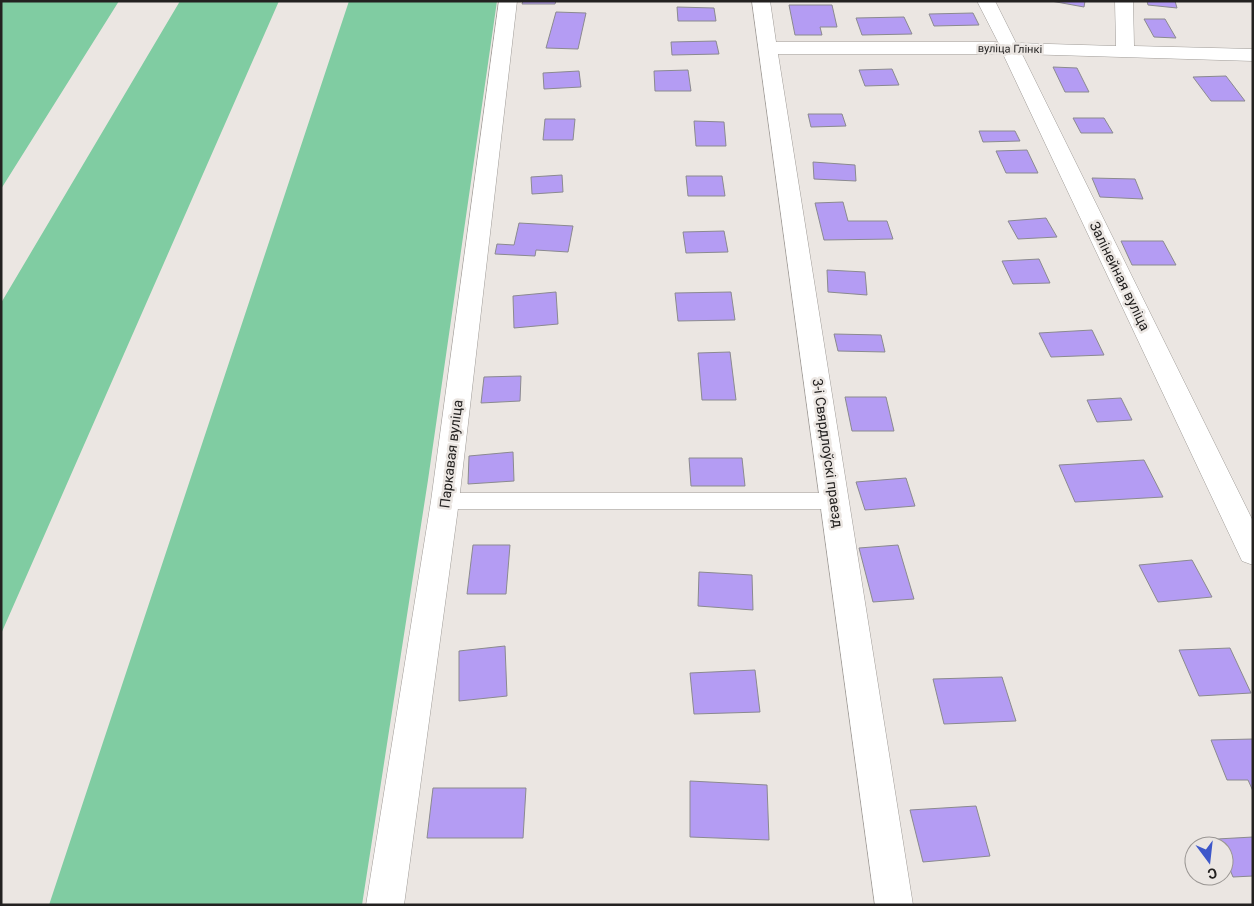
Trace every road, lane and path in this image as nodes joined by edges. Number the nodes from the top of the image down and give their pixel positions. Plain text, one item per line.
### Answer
1 (508, 1) edge
2 (761, 1) edge
3 (986, 1) edge
4 (1124, 1) edge
5 (768, 48) junction
6 (1010, 48) junction
7 (1125, 52) junction
8 (1253, 55) edge
9 (445, 501) junction
10 (835, 501) junction
11 (1253, 552) edge
12 (385, 905) edge
13 (894, 905) edge

1 - 9 street, Паркавая вуліца
2 - 5 street, 3-і Свярдлоўскі праезд
3 - 6 street, Залінейная вуліца
4 - 7 street
5 - 6 street, вуліца Глінкі
5 - 10 street, 3-і Свярдлоўскі праезд
6 - 7 street, вуліца Глінкі
6 - 11 street, Залінейная вуліца
7 - 8 street, вуліца Глінкі
9 - 10 lane
9 - 12 street, Паркавая вуліца
10 - 13 street, 3-і Свярдлоўскі праезд

